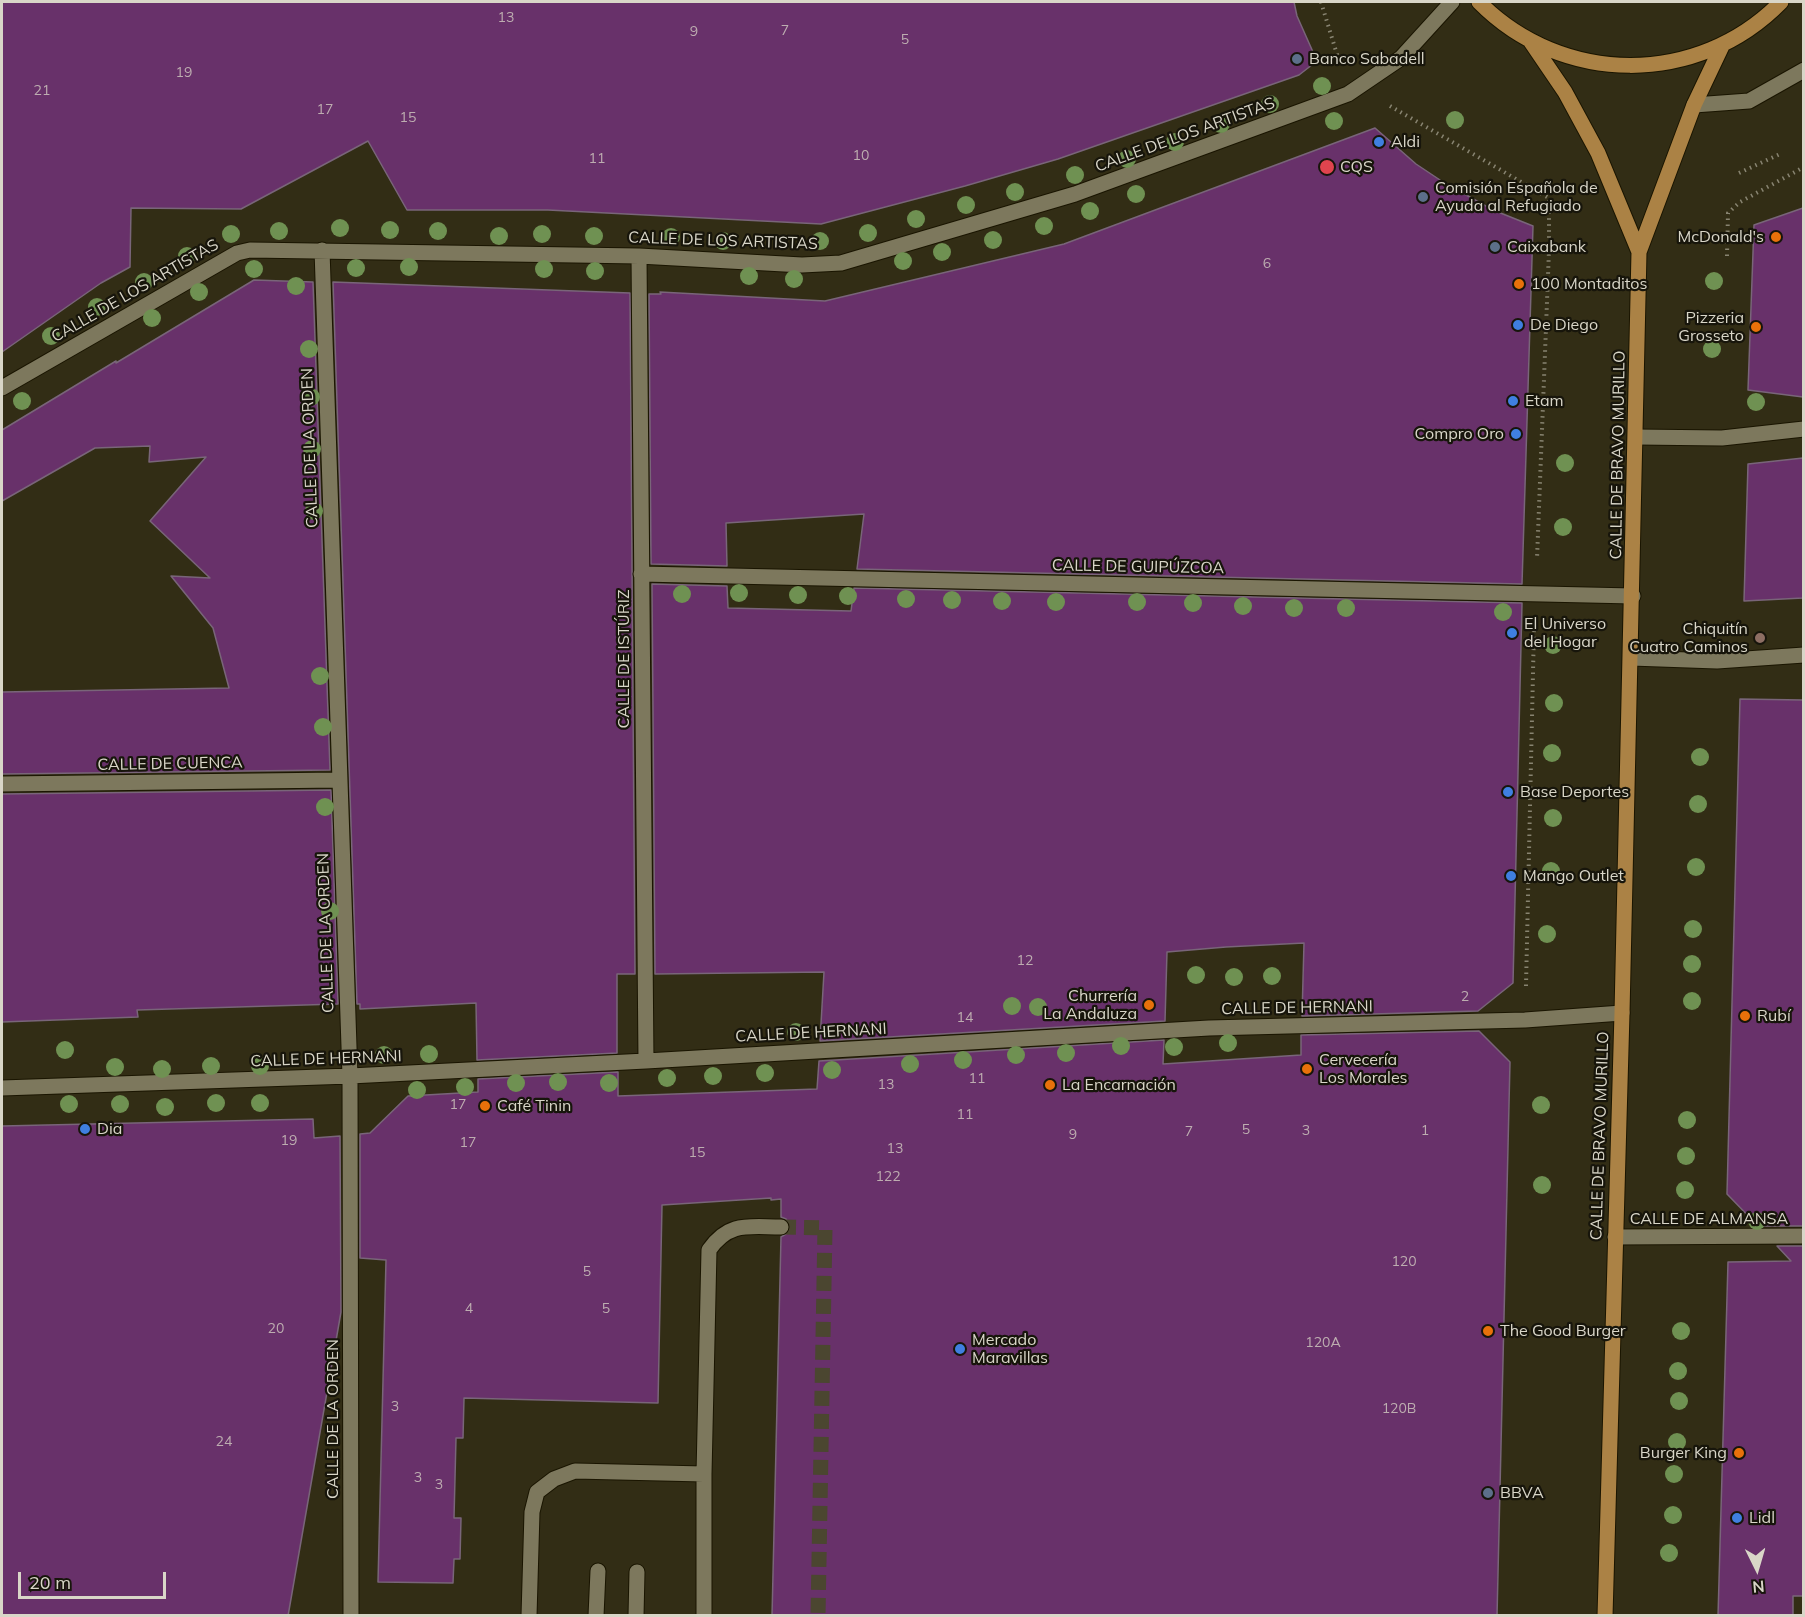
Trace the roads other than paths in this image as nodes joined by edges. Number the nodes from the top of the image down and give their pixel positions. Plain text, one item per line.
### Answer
1 (1452, 2) edge
2 (1479, 2) edge
3 (1781, 2) edge
4 (1531, 42) junction
5 (1722, 46) junction
6 (1803, 70) edge
7 (1694, 105) junction
8 (322, 250) junction
9 (1639, 252) junction
10 (639, 256) junction
11 (2, 387) edge
12 (1803, 429) edge
13 (1636, 437) junction
14 (642, 574) junction
15 (1633, 596) junction
16 (1803, 655) edge
17 (1631, 658) junction
18 (339, 780) junction
19 (2, 784) edge
20 (1623, 1013) junction
21 (646, 1061) junction
22 (350, 1076) junction
23 (2, 1088) edge
24 (781, 1227) tunnel mouth
25 (1803, 1236) edge
26 (1615, 1237) junction
27 (704, 1474) junction
28 (598, 1571) dead end
29 (637, 1572) dead end
30 (351, 1616) edge
31 (529, 1616) edge
32 (596, 1616) edge
33 (636, 1616) edge
34 (704, 1616) edge
35 (1605, 1616) edge

1 - 10 street, CALLE DE LOS ARTISTAS
2 - 4 main road
3 - 5 main road
4 - 5 main road
4 - 9 main road, CALLE DE BRAVO MURILLO
5 - 7 main road, CALLE DE BRAVO MURILLO
6 - 7 street
7 - 9 main road, CALLE DE BRAVO MURILLO
8 - 10 street, CALLE DE LOS ARTISTAS
8 - 11 street, CALLE DE LOS ARTISTAS
8 - 18 street, CALLE DE LA ORDEN
9 - 13 main road, CALLE DE BRAVO MURILLO
10 - 14 street, CALLE DE ISTÚRIZ
12 - 13 street
13 - 15 main road, CALLE DE BRAVO MURILLO
14 - 15 street, CALLE DE GUIPÚZCOA
14 - 21 street, CALLE DE ISTÚRIZ
15 - 17 main road, CALLE DE BRAVO MURILLO
16 - 17 street
17 - 20 main road, CALLE DE BRAVO MURILLO
18 - 19 street, CALLE DE CUENCA
18 - 22 street, CALLE DE LA ORDEN
20 - 21 street, CALLE DE HERNANI
20 - 26 main road, CALLE DE BRAVO MURILLO
21 - 22 street, CALLE DE HERNANI
22 - 23 street, CALLE DE HERNANI
22 - 30 street, CALLE DE LA ORDEN
24 - 27 street
25 - 26 street, CALLE DE ALMANSA
26 - 35 main road, CALLE DE BRAVO MURILLO
27 - 31 street
27 - 34 street
28 - 32 street
29 - 33 street

